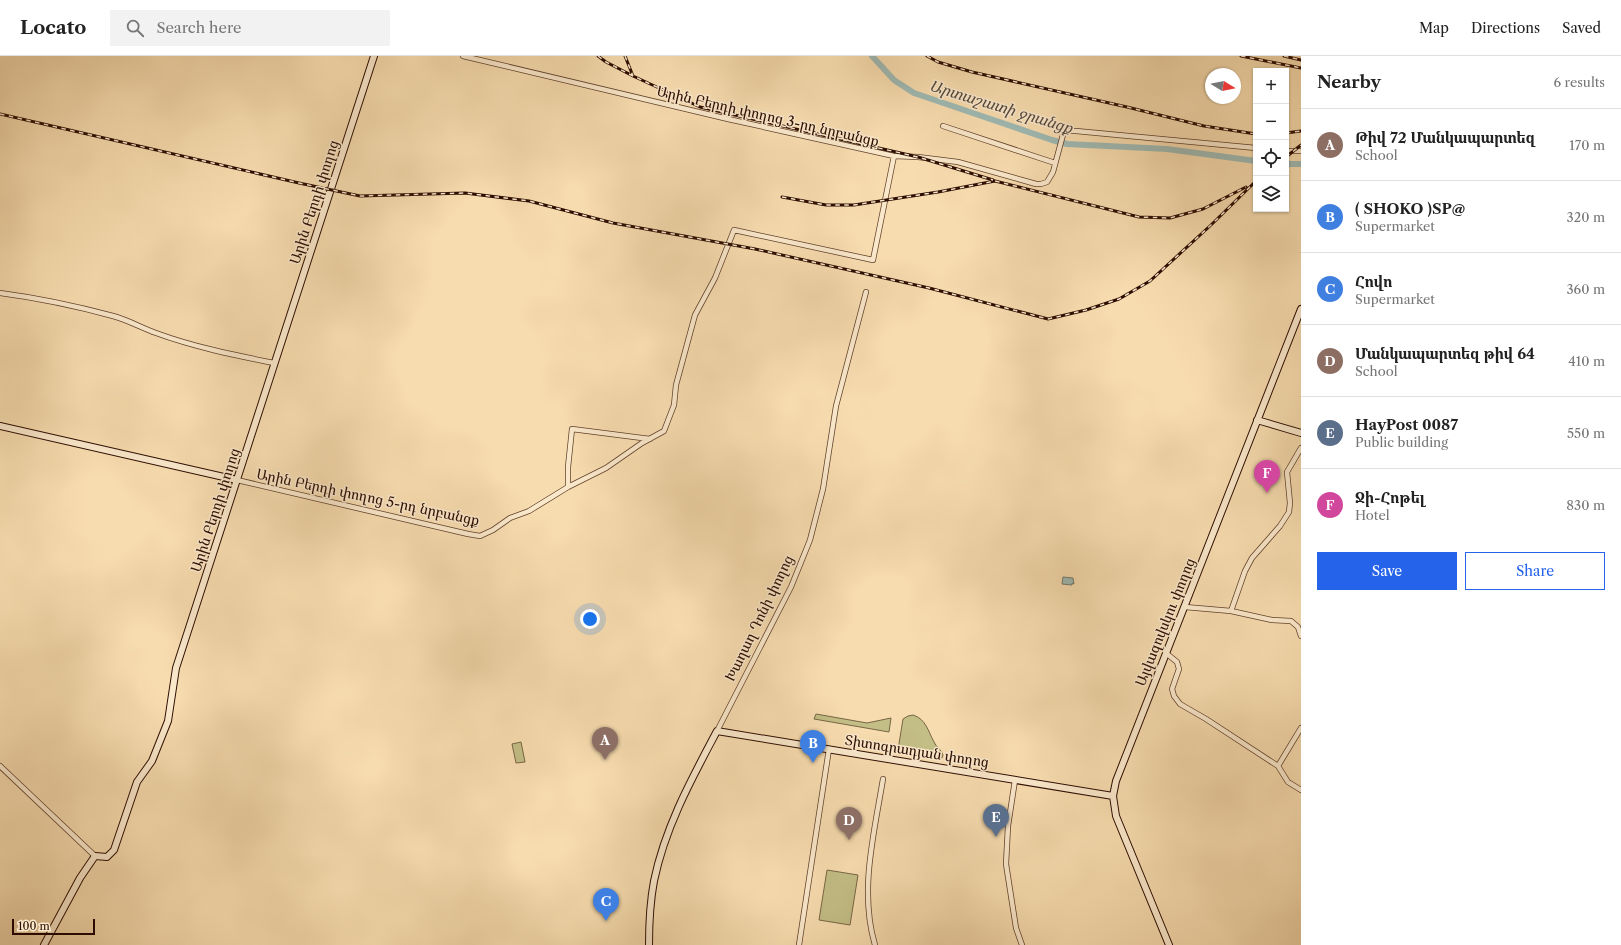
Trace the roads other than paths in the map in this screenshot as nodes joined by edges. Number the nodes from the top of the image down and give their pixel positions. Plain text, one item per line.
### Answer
1 (374, 56) edge
2 (464, 56) edge
3 (943, 126) dead end
4 (1253, 148) edge
5 (1289, 151) edge
6 (1301, 151) edge
7 (894, 156) junction
8 (1055, 163) junction
9 (866, 292) dead end
10 (0, 293) edge
11 (1301, 309) edge
12 (274, 363) junction
13 (1257, 420) junction
14 (0, 426) edge
15 (1301, 433) edge
16 (650, 439) junction
17 (1301, 448) edge
18 (237, 480) junction
19 (568, 487) junction
20 (1185, 607) junction
21 (1232, 611) junction
22 (1301, 636) edge
23 (1166, 653) junction
24 (1301, 728) edge
25 (717, 731) junction
26 (829, 749) junction
27 (0, 766) edge
28 (1278, 766) junction
29 (883, 779) dead end
30 (1015, 780) junction
31 (1301, 790) edge
32 (1113, 796) junction
33 (95, 856) junction
34 (44, 945) edge
35 (648, 945) edge
36 (799, 945) edge
37 (875, 945) edge
38 (1022, 945) edge
39 (1169, 945) edge

1 - 12 street, Արին Բերդի փողոց
2 - 7 street, Արին Բերդի փողոց 3-րդ նրբանցք
3 - 8 street
4 - 8 street
5 - 6 street
7 - 8 street, Արին Բերդի փողոց 3-րդ նրբանցք
7 - 16 street, Արին Բերդի փողոց 5-րդ նրբանցք
9 - 25 street, Խաղաղ Դոնի փողոց
10 - 12 street
11 - 13 street, Այվազովսկու փողոց
12 - 18 street, Արին Բերդի փողոց
13 - 15 street
13 - 20 street, Այվազովսկու փողոց
14 - 18 street, Արին Բերդի փողոց 5-րդ նրբանցք
16 - 19 street, Արին Բերդի փողոց 5-րդ նրբանցք
16 - 19 street
17 - 21 street
18 - 19 street, Արին Բերդի փողոց 5-րդ նրբանցք
18 - 33 street, Արին Բերդի փողոց
20 - 21 street
20 - 23 street, Այվազովսկու փողոց
21 - 22 street
23 - 28 street
23 - 32 street, Այվազովսկու փողոց
24 - 28 street
25 - 26 street, Տիտոգրադյան փողոց
25 - 35 street, Խաղաղ Դոնի փողոց
26 - 30 street, Տիտոգրադյան փողոց
26 - 36 street
27 - 33 street
28 - 31 street
29 - 37 street
30 - 32 street, Տիտոգրադյան փողոց
30 - 38 street
32 - 39 street, Այվազովսկու փողոց
33 - 34 street

